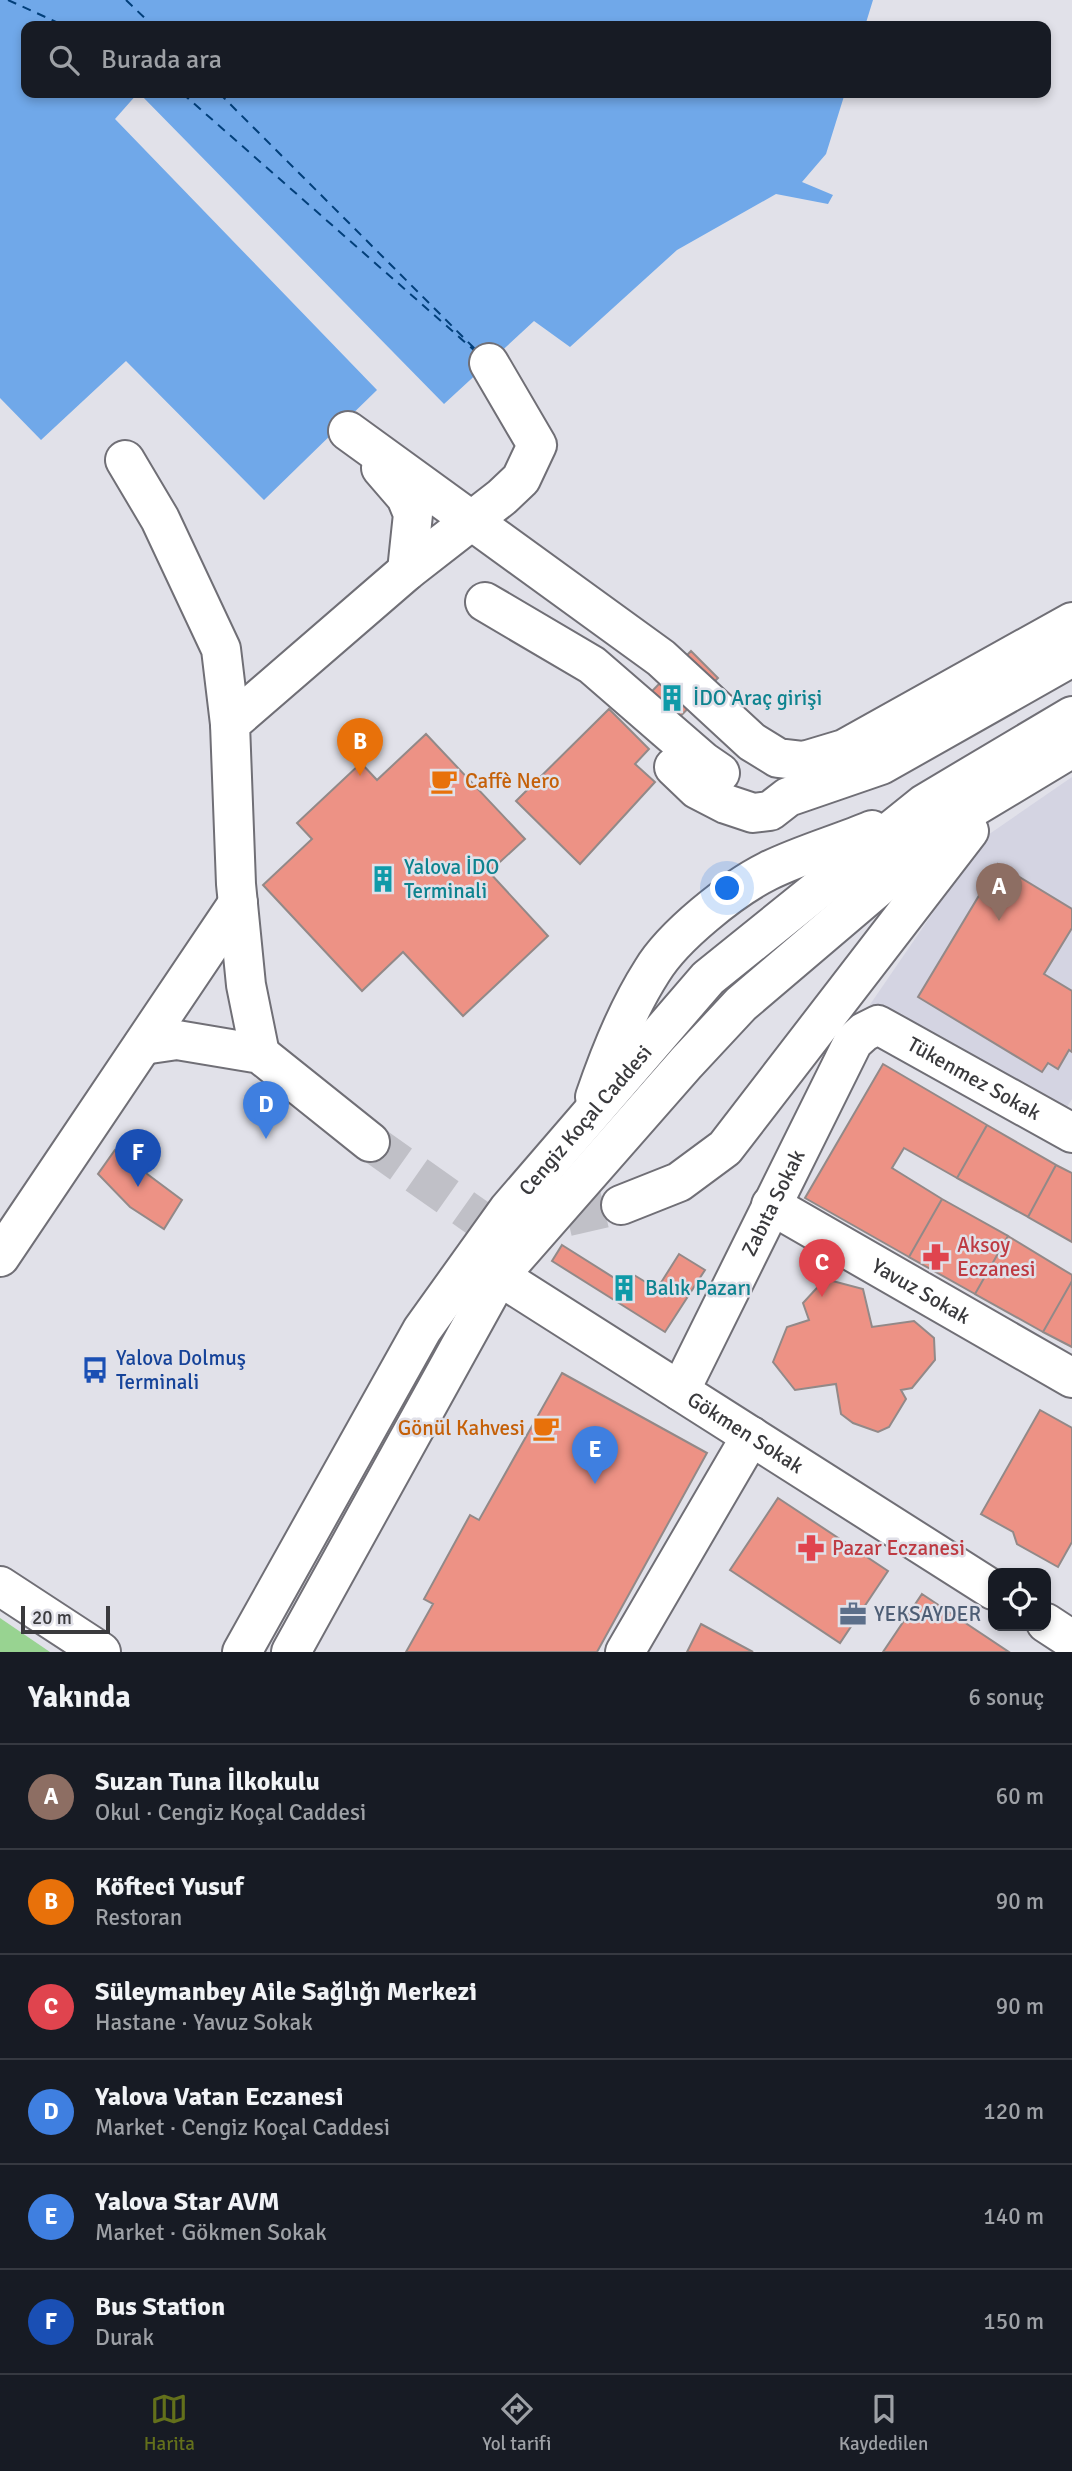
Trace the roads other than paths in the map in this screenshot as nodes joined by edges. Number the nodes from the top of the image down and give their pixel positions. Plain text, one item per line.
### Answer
1 (489, 363) dead end
2 (125, 460) dead end
3 (482, 528) junction
4 (407, 571) junction
5 (485, 602) dead end
6 (1072, 622) edge
7 (1072, 657) edge
8 (1072, 716) edge
9 (230, 724) junction
10 (1072, 748) edge
11 (674, 767) dead end
12 (810, 790) junction
13 (999, 792) junction
14 (924, 804) junction
15 (238, 903) junction
16 (877, 1025) joint
17 (143, 1045) junction
18 (260, 1054) junction
19 (587, 1118) junction
20 (1072, 1133) edge
21 (370, 1142) tunnel mouth
22 (621, 1205) tunnel mouth
23 (771, 1205) junction
24 (0, 1257) edge
25 (499, 1276) junction
26 (1072, 1378) edge
27 (680, 1391) junction
28 (751, 1436) junction
29 (320, 1513) junction
30 (0, 1586) edge
31 (988, 1587) edge
32 (1051, 1626) edge
33 (69, 1638) edge
34 (1072, 1640) edge
35 (102, 1652) edge
36 (220, 1652) edge
37 (242, 1652) edge
38 (291, 1652) edge
39 (625, 1652) edge

1 - 3 street
2 - 9 street
3 - 4 street
3 - 4 street
3 - 6 street
3 - 12 street
4 - 9 street
5 - 12 street
7 - 12 street
8 - 14 street, Cengiz Koçal Caddesi
9 - 15 street
10 - 13 street, Cengiz Koçal Caddesi
11 - 12 street
13 - 22 street
13 - 25 street, Cengiz Koçal Caddesi
14 - 19 street, Cengiz Koçal Caddesi
14 - 19 street
15 - 17 street
15 - 18 street
16 - 20 street, Tükenmez Sokak
16 - 23 street, Zabıta Sokak
17 - 18 street
17 - 24 street
18 - 21 street
19 - 29 street, Cengiz Koçal Caddesi
23 - 26 street, Yavuz Sokak
23 - 27 street, Zabıta Sokak
25 - 27 street, Gökmen Sokak
25 - 38 street, Cengiz Koçal Caddesi
27 - 28 street, Gökmen Sokak
28 - 31 street, Gökmen Sokak
28 - 39 street
29 - 36 street
29 - 37 street, Cengiz Koçal Caddesi
30 - 33 street
32 - 34 street
33 - 35 street

